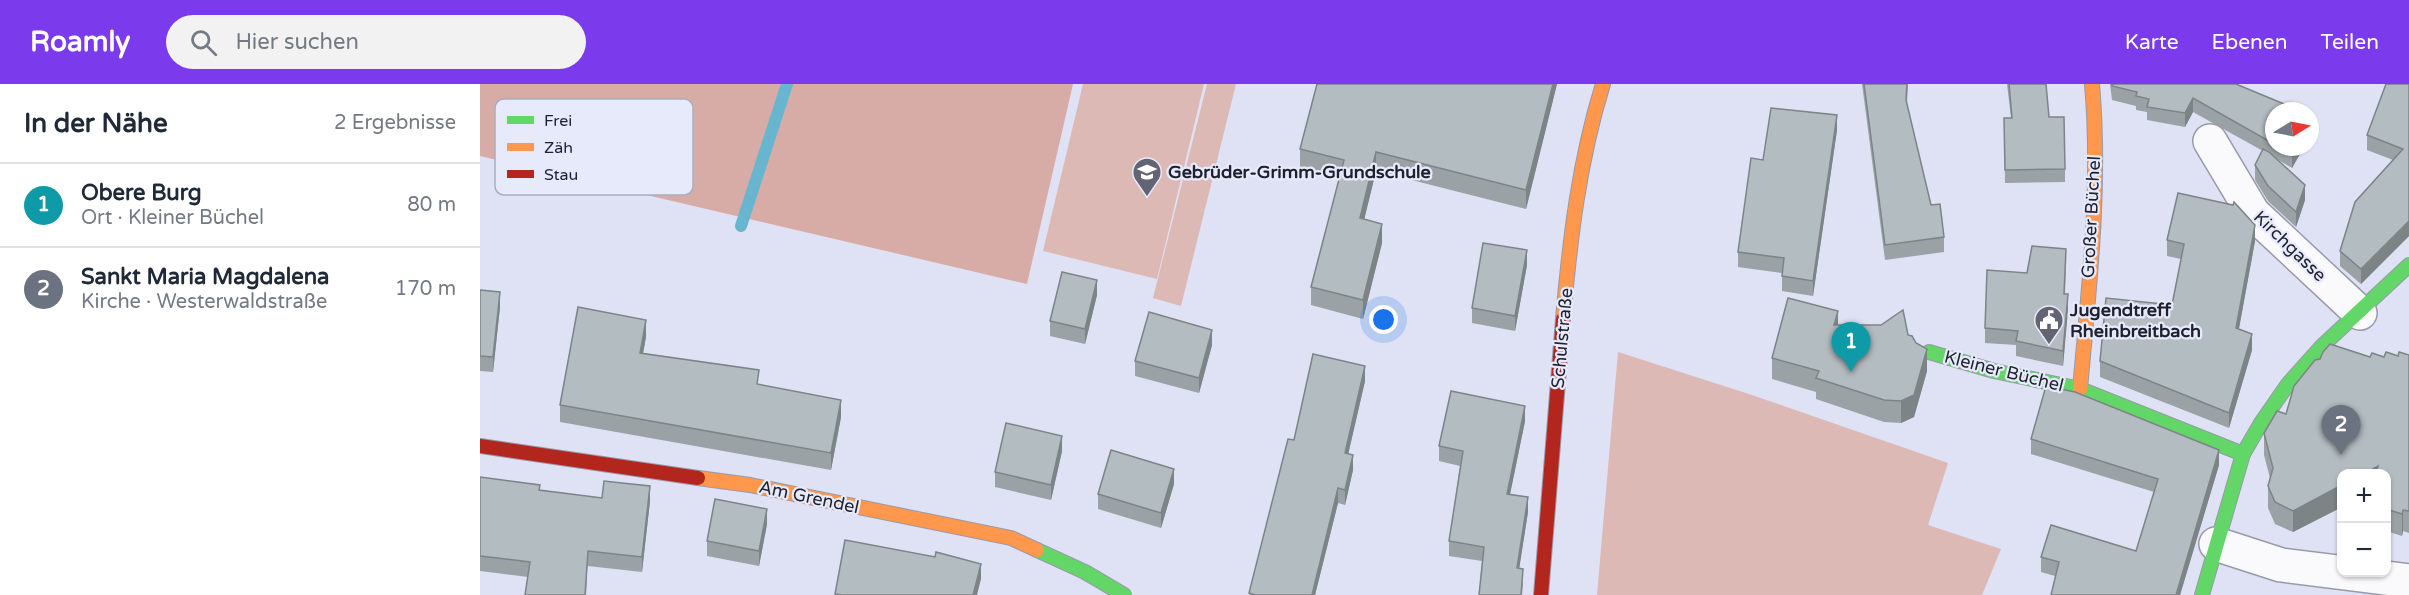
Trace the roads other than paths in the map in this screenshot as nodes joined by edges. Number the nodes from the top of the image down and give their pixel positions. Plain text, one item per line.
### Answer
1 (1603, 84) edge
2 (2092, 84) edge
3 (2210, 141) dead end
4 (2409, 265) edge
5 (2360, 314) junction
6 (1929, 352) edge
7 (2080, 389) junction
8 (480, 446) edge
9 (2243, 454) junction
10 (2216, 544) junction
11 (2409, 581) edge
12 (1124, 595) edge
13 (1541, 595) edge
14 (2202, 595) edge

1 - 13 street, Schulstraße
2 - 7 street, Großer Büchel
3 - 5 street, Kirchgasse
4 - 5 street
5 - 9 street
6 - 7 street, Kleiner Büchel
7 - 9 street
8 - 12 street, Am Grendel
9 - 10 street
10 - 11 street
10 - 14 street

